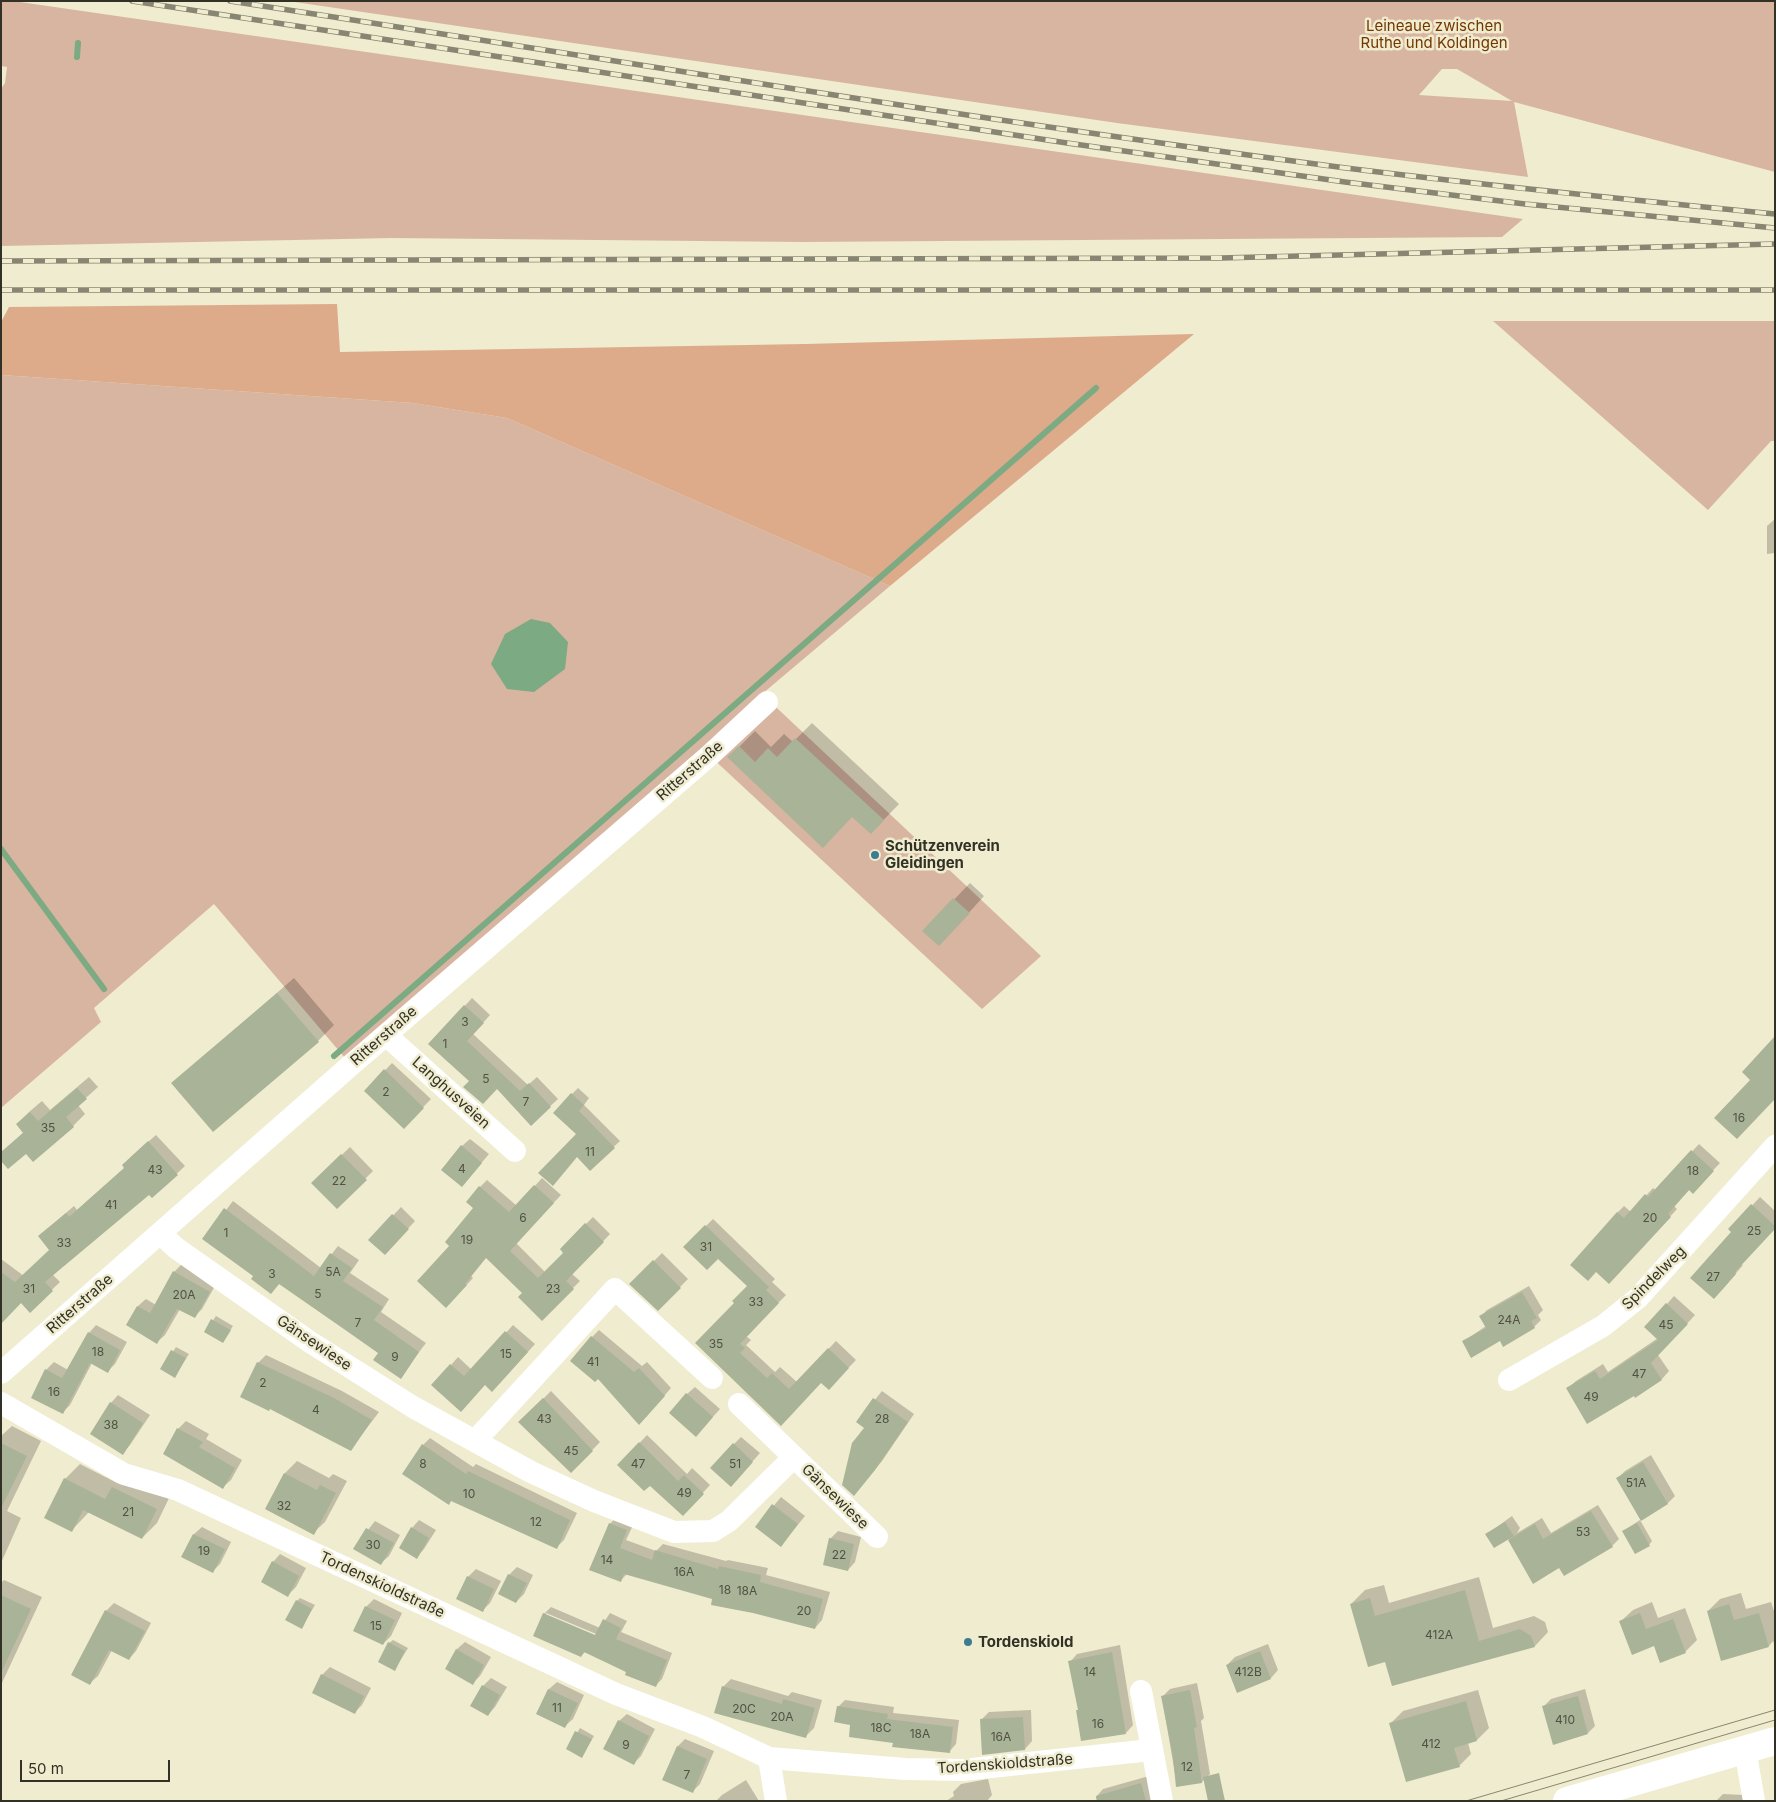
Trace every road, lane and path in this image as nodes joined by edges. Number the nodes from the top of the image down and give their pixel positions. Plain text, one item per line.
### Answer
1 (767, 702) dead end
2 (386, 1035) junction
3 (1775, 1146) edge
4 (515, 1151) dead end
5 (161, 1234) junction
6 (1, 1373) edge
7 (712, 1378) dead end
8 (1508, 1380) dead end
9 (1, 1403) edge
10 (739, 1404) dead end
11 (476, 1441) junction
12 (794, 1457) junction
13 (877, 1537) dead end
14 (1141, 1691) dead end
15 (1775, 1741) edge
16 (1745, 1749) junction
17 (1151, 1750) junction
18 (769, 1758) junction
19 (776, 1801) edge
20 (1162, 1801) edge
21 (1567, 1801) edge
22 (1754, 1801) edge

1 - 2 street, Ritterstraße
2 - 4 street, Langhusveien
2 - 5 street, Ritterstraße
3 - 8 street, Spindelweg
5 - 6 street, Ritterstraße
5 - 11 street, Gänsewiese
7 - 11 street
9 - 18 street, Tordenskioldstraße
10 - 12 street, Gänsewiese
11 - 12 street, Gänsewiese
12 - 13 street, Gänsewiese
14 - 17 street
15 - 16 street
16 - 21 street
16 - 22 street
17 - 18 street, Tordenskioldstraße
17 - 20 street
18 - 19 street

